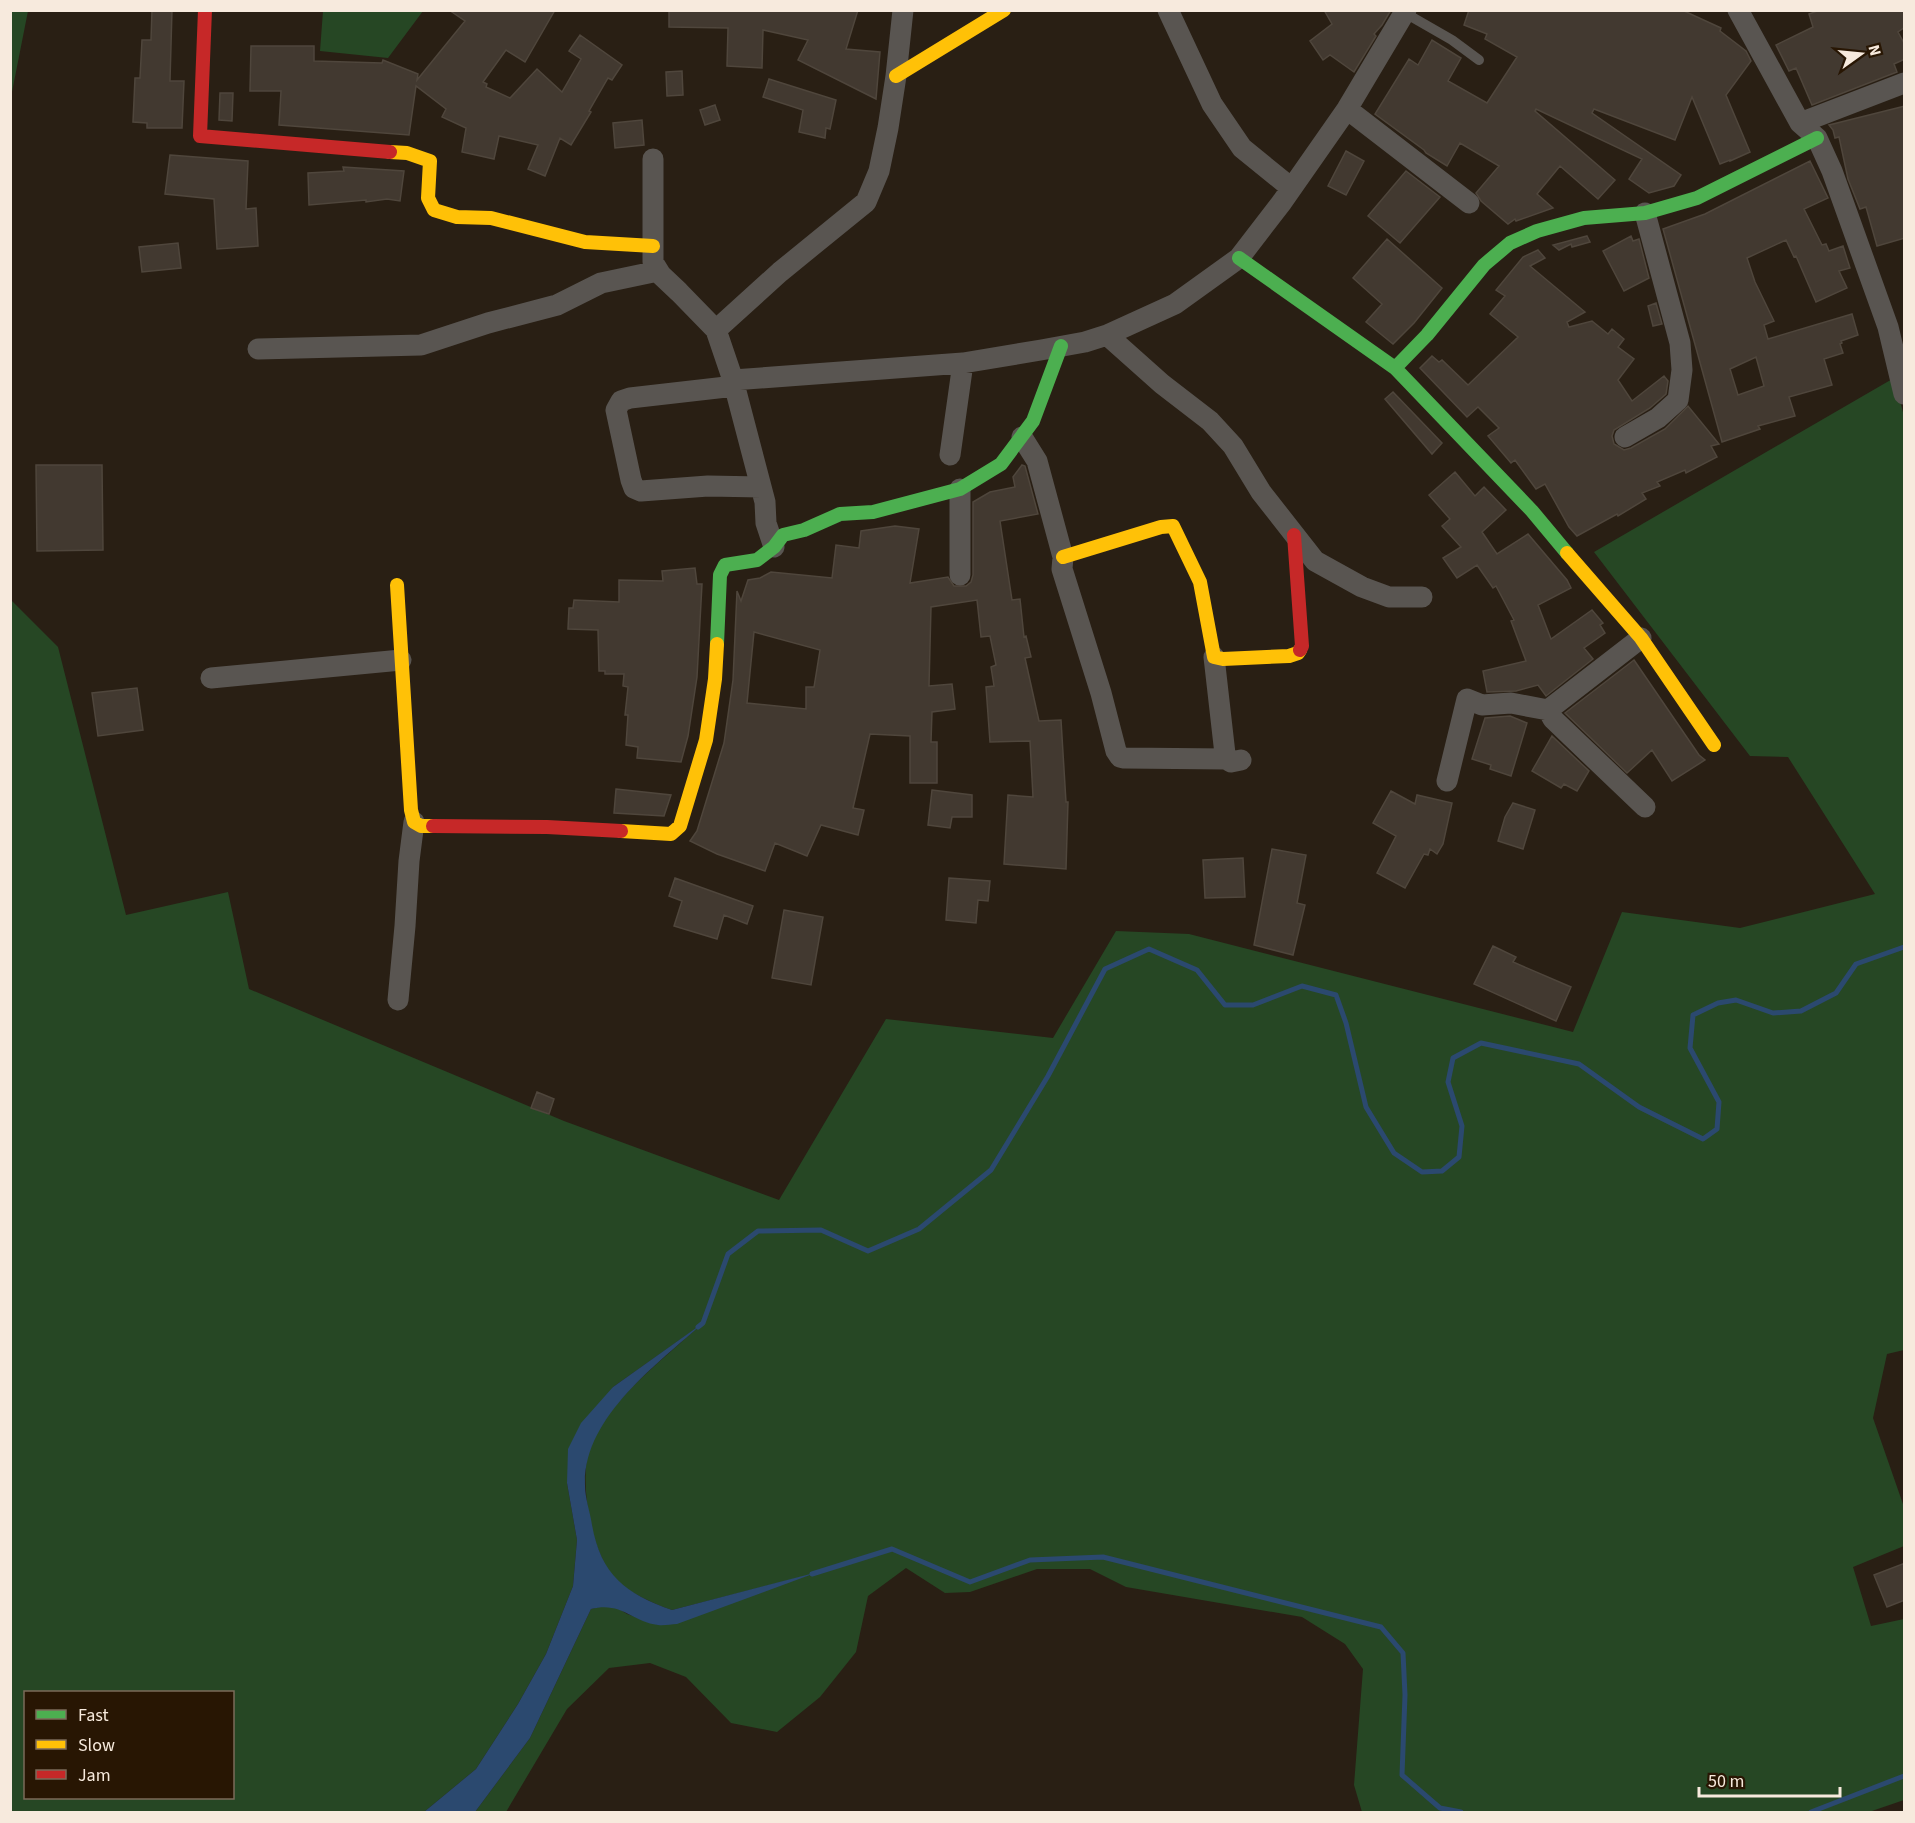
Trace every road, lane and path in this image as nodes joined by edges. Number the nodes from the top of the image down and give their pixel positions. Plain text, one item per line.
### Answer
1 (205, 10) edge
2 (903, 10) edge
3 (1004, 10) edge
4 (1168, 10) edge
5 (1738, 10) edge
6 (1406, 12) edge
7 (1479, 60) dead end
8 (896, 76) junction
9 (1905, 83) edge
10 (1347, 109) junction
11 (1800, 123) junction
12 (1817, 138) junction
13 (653, 159) dead end
14 (1290, 187) junction
15 (1469, 203) dead end
16 (1645, 213) junction
17 (653, 246) junction
18 (1239, 258) junction
19 (658, 271) junction
20 (716, 330) junction
21 (1107, 335) junction
22 (1061, 346) junction
23 (258, 349) dead end
24 (963, 363) junction
25 (1395, 368) junction
26 (734, 383) junction
27 (1905, 394) edge
28 (1022, 437) junction
29 (1625, 437) dead end
30 (950, 454) dead end
31 (761, 487) junction
32 (960, 489) junction
33 (1293, 535) junction
34 (774, 547) junction
35 (1063, 557) junction
36 (960, 575) dead end
37 (397, 585) dead end
38 (1422, 597) dead end
39 (1641, 638) junction
40 (1214, 657) junction
41 (401, 660) junction
42 (211, 678) dead end
43 (1548, 710) junction
44 (1714, 745) dead end
45 (1447, 781) dead end
46 (1645, 807) dead end
47 (414, 822) junction
48 (398, 1000) dead end

1 - 17 street
2 - 8 street
3 - 8 street
4 - 14 street
5 - 11 street
6 - 7 lane
6 - 10 street
8 - 20 street
9 - 11 street
10 - 14 street
10 - 15 street
11 - 12 street
12 - 16 street
12 - 27 street
13 - 17 street
14 - 18 street
16 - 25 street
16 - 29 street
17 - 19 street
18 - 21 street
18 - 25 street
19 - 20 street
19 - 23 street
20 - 26 street
21 - 22 street
21 - 33 street
22 - 24 street
22 - 28 street
24 - 26 street
24 - 30 street
25 - 39 street
26 - 31 street
26 - 31 street
28 - 32 street
28 - 35 street
31 - 34 street
32 - 34 street
32 - 36 street
33 - 38 street
33 - 40 street
34 - 47 street
35 - 40 street
35 - 40 street
37 - 41 street
39 - 43 street
39 - 44 street
41 - 42 street
41 - 47 street
43 - 45 street
43 - 46 street
47 - 48 street

